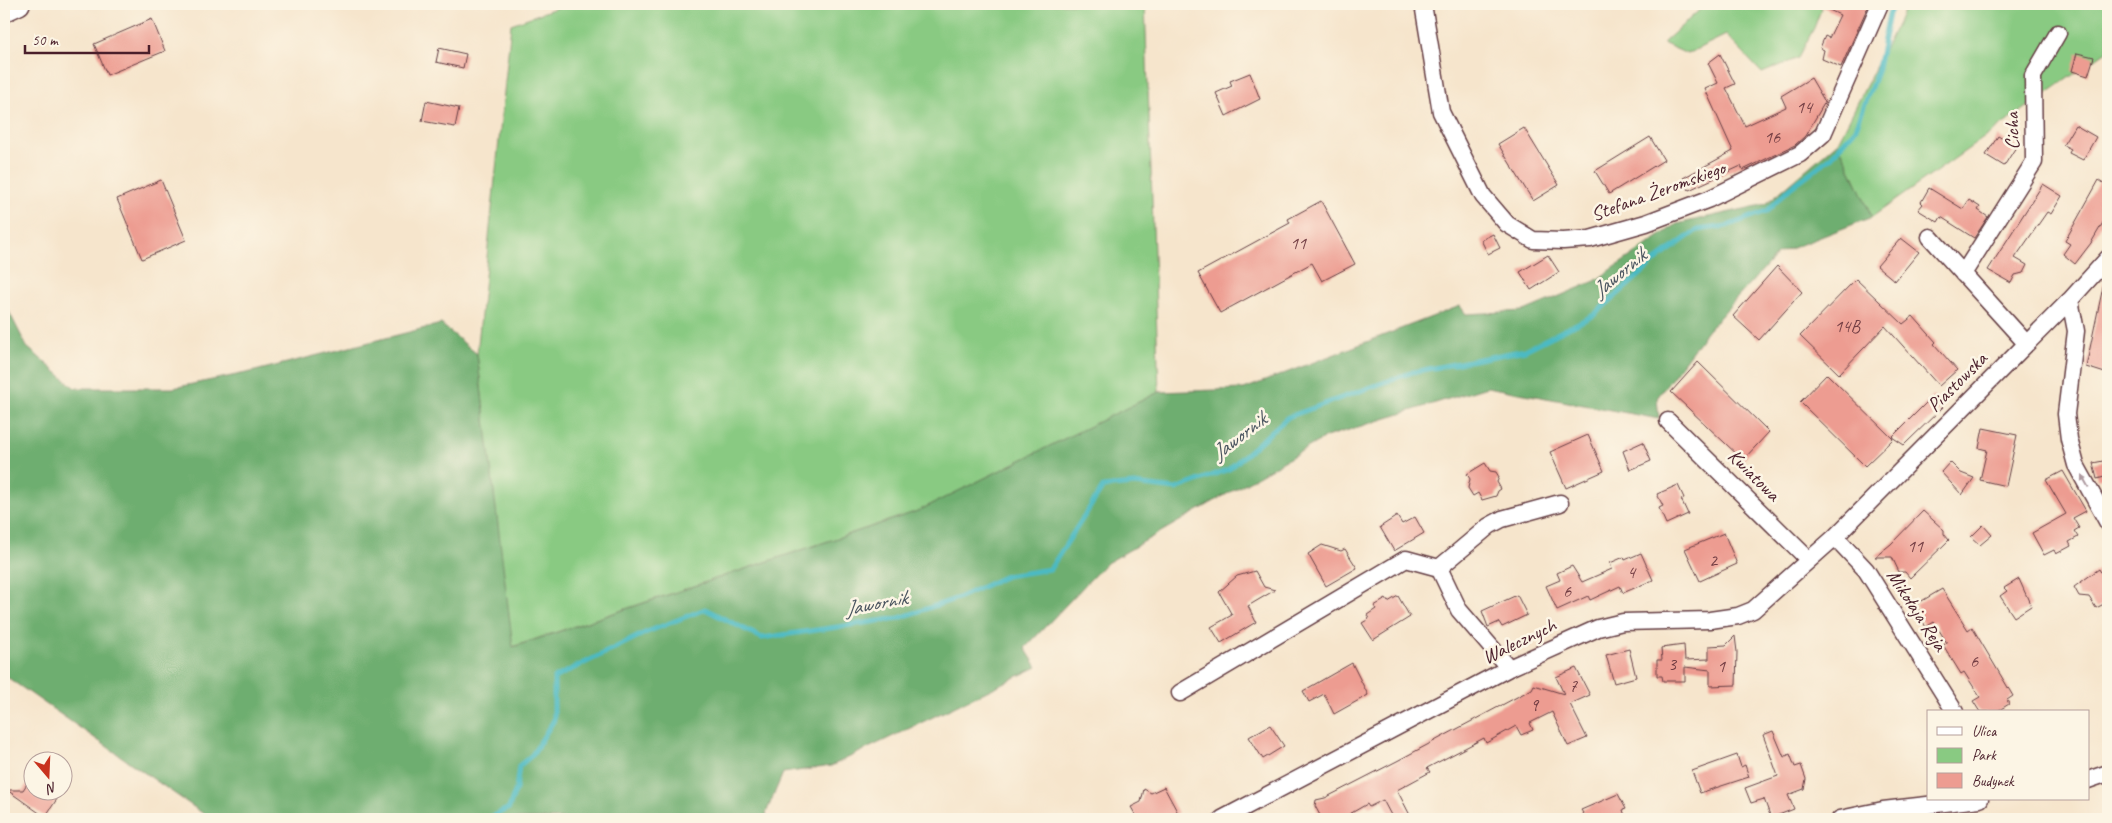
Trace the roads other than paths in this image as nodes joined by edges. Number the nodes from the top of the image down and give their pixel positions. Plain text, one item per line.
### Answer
1 (19, 4) edge
2 (1423, 4) edge
3 (1880, 4) edge
4 (4, 10) edge
5 (2058, 33) dead end
6 (1930, 237) dead end
7 (2108, 258) edge
8 (1963, 274) junction
9 (2070, 300) junction
10 (2026, 343) junction
11 (1668, 421) dead end
12 (1560, 502) dead end
13 (2108, 524) edge
14 (1835, 537) junction
15 (1809, 560) junction
16 (1439, 568) junction
17 (1509, 668) junction
18 (1180, 693) dead end
19 (1954, 710) edge
20 (2108, 773) edge
21 (2090, 779) edge
22 (1971, 800) edge
23 (1222, 819) edge
24 (1840, 819) edge

1 - 4 street
2 - 3 street, Stefana Żeromskiego
5 - 8 street, Cicha
6 - 8 street
7 - 9 street, Piastowska
8 - 10 street
9 - 10 street, Piastowska
13 -> 9 street
10 - 14 street, Piastowska
11 - 15 street, Kwiatowa
12 - 16 street
14 - 15 street, Walecznych
14 - 19 street, Mikołaja Reja
15 - 17 street, Walecznych
16 - 17 street
16 - 18 street
17 - 23 street, Walecznych
20 - 21 street
22 - 24 street

